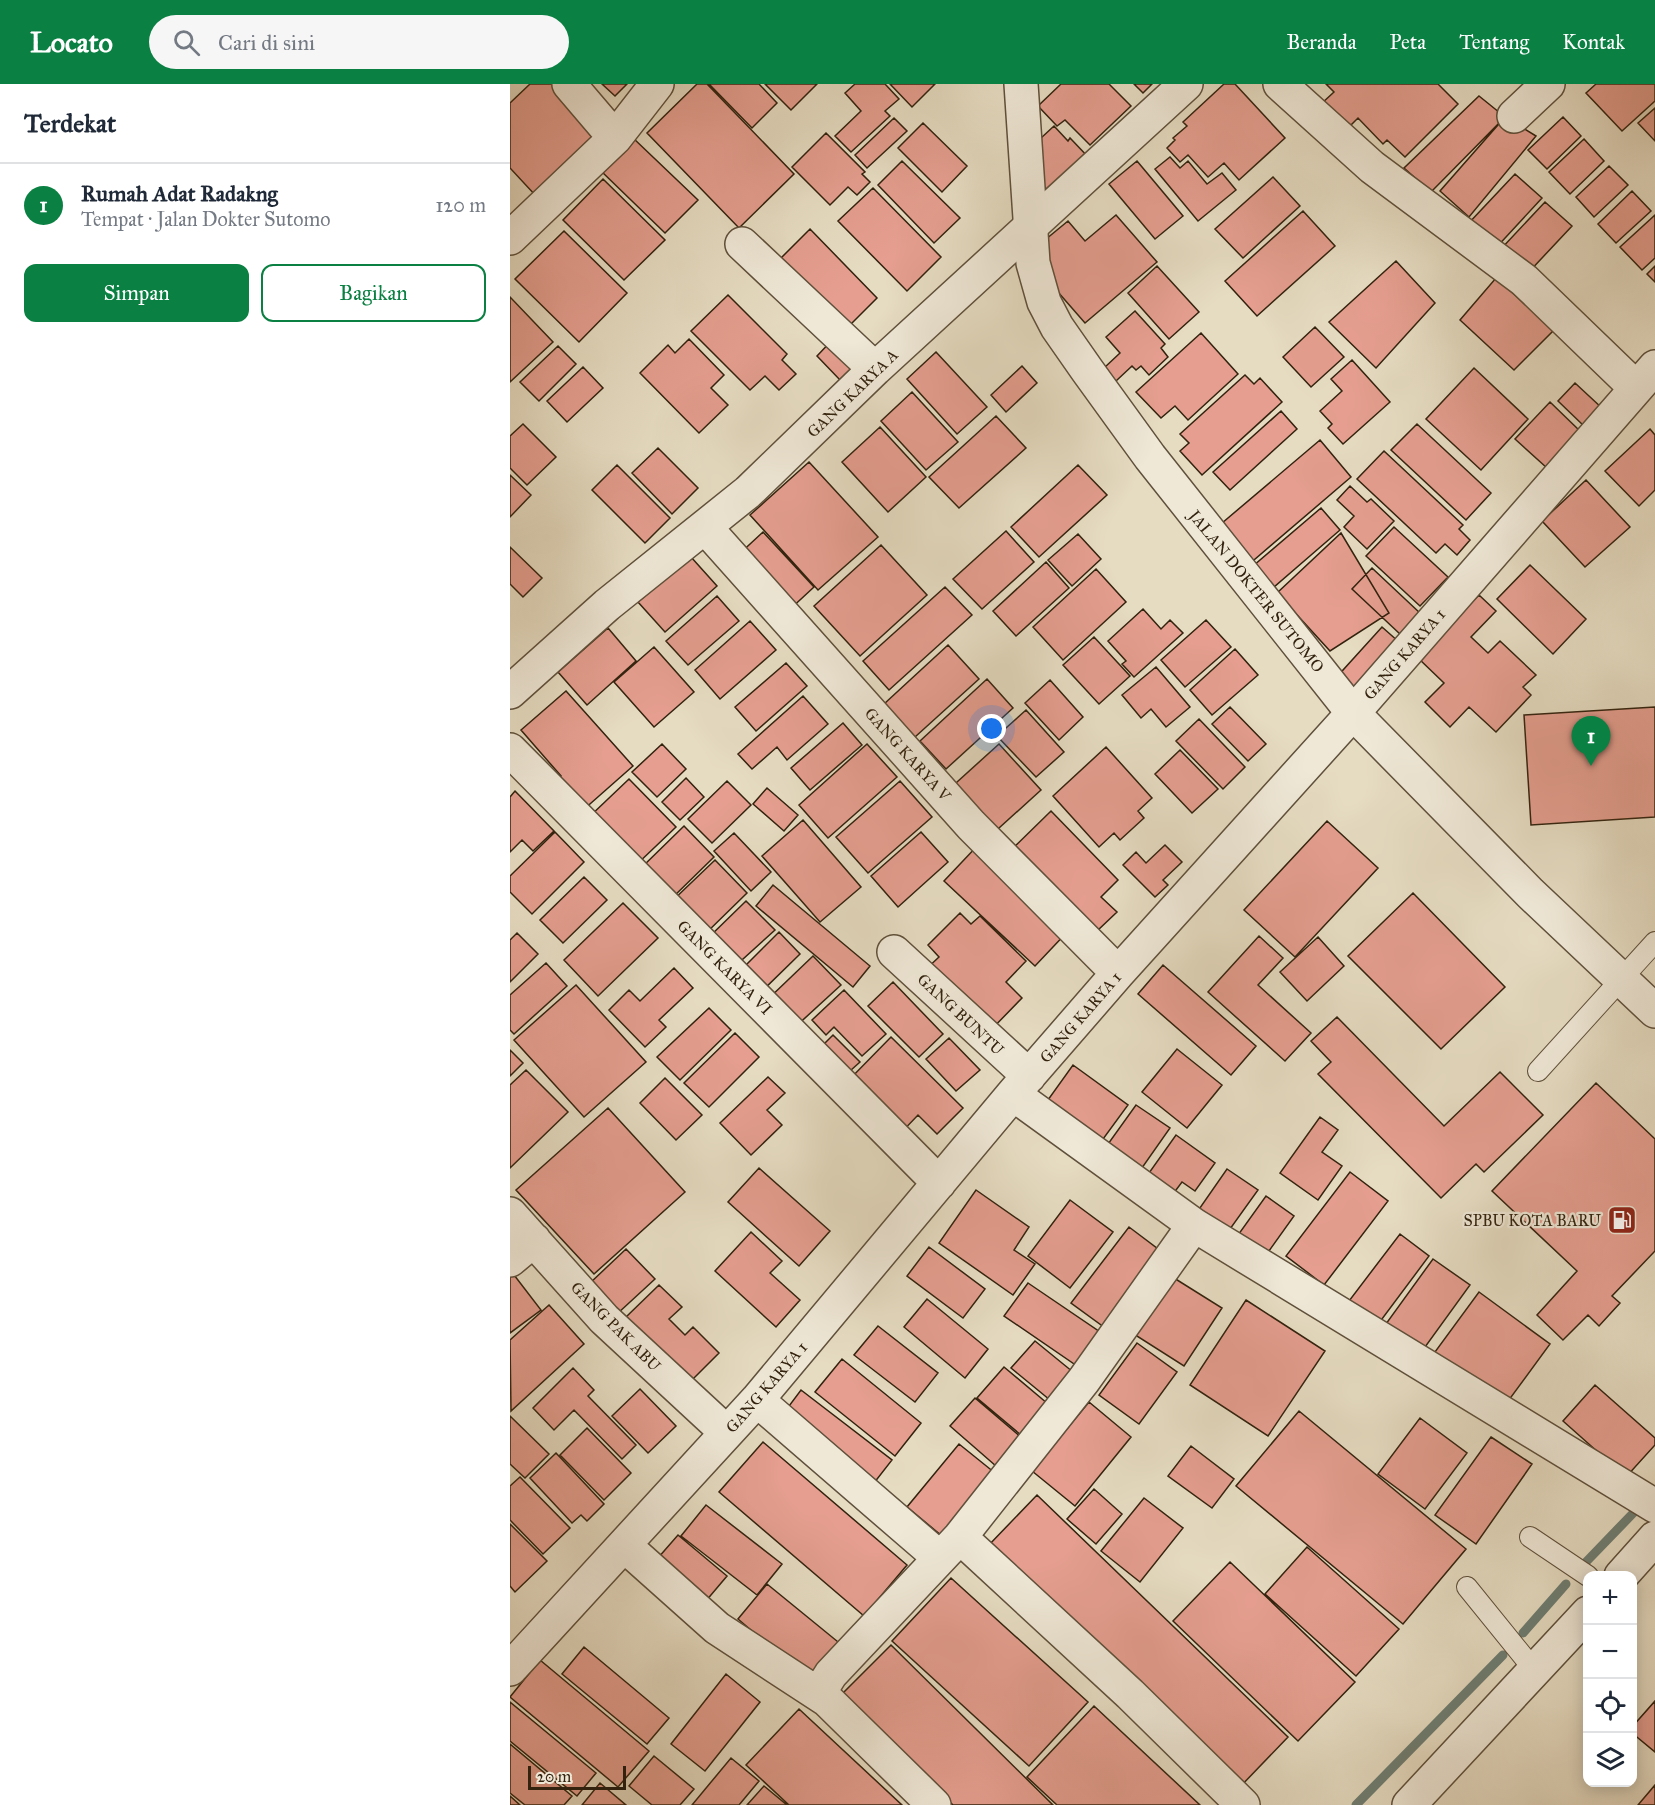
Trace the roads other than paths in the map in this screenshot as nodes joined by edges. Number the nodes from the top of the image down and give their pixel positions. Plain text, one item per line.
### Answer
1 (569, 84) edge
2 (657, 84) edge
3 (1021, 84) edge
4 (1186, 84) edge
5 (1280, 84) edge
6 (1548, 84) edge
7 (1514, 116) dead end
8 (615, 138) junction
9 (1030, 226) junction
10 (510, 238) edge
11 (742, 244) dead end
12 (875, 369) junction
13 (1645, 378) edge
14 (705, 527) junction
15 (510, 692) edge
16 (1353, 713) junction
17 (510, 750) edge
18 (1655, 942) edge
19 (894, 952) dead end
20 (1118, 973) junction
21 (1622, 980) junction
22 (1655, 1011) edge
23 (1538, 1071) dead end
24 (1021, 1085) junction
25 (939, 1183) junction
26 (510, 1214) edge
27 (1194, 1225) junction
28 (522, 1250) edge
29 (757, 1400) junction
30 (726, 1432) junction
31 (1655, 1506) edge
32 (1530, 1537) dead end
33 (1655, 1538) edge
34 (624, 1545) junction
35 (950, 1548) junction
36 (1625, 1571) edge
37 (1583, 1572) edge
38 (1467, 1587) dead end
39 (1583, 1617) edge
40 (513, 1660) edge
41 (1535, 1671) junction
42 (827, 1700) junction
43 (934, 1805) edge
44 (1243, 1805) edge
45 (1408, 1805) edge

1 - 8 street
2 - 8 street
3 - 9 street, JALAN DOKTER SUTOMO
4 - 9 street, GANG KARYA A
5 - 13 street
6 - 7 street
8 - 10 street
9 - 12 street, GANG KARYA A
9 - 16 street, JALAN DOKTER SUTOMO
11 - 12 street
12 - 14 street, GANG KARYA A
13 - 16 street, GANG KARYA 1
14 - 15 street, GANG KARYA A
14 - 20 street, GANG KARYA V
16 - 20 street, GANG KARYA 1
16 - 21 street, JALAN DOKTER SUTOMO
17 - 25 street, GANG KARYA VI
18 - 21 lane
19 - 24 street, GANG BUNTU
20 - 24 street, GANG KARYA 1
21 - 22 street, JALAN DOKTER SUTOMO
21 - 23 lane
24 - 25 street, GANG KARYA 1
24 - 27 street, GANG BUNTU
25 - 29 street, GANG KARYA 1
26 - 28 street, GANG PAK ABU
27 - 31 street, GANG BUNTU
27 - 35 street
28 - 30 street, GANG PAK ABU
29 - 30 street, GANG KARYA 1
29 - 35 street
30 - 34 street, GANG KARYA 1
32 - 37 lane
33 - 36 street
34 - 40 street, GANG KARYA 1
34 - 42 street
35 - 42 street
35 - 44 street
38 - 41 lane
39 - 41 street
41 - 45 street
42 - 43 street

